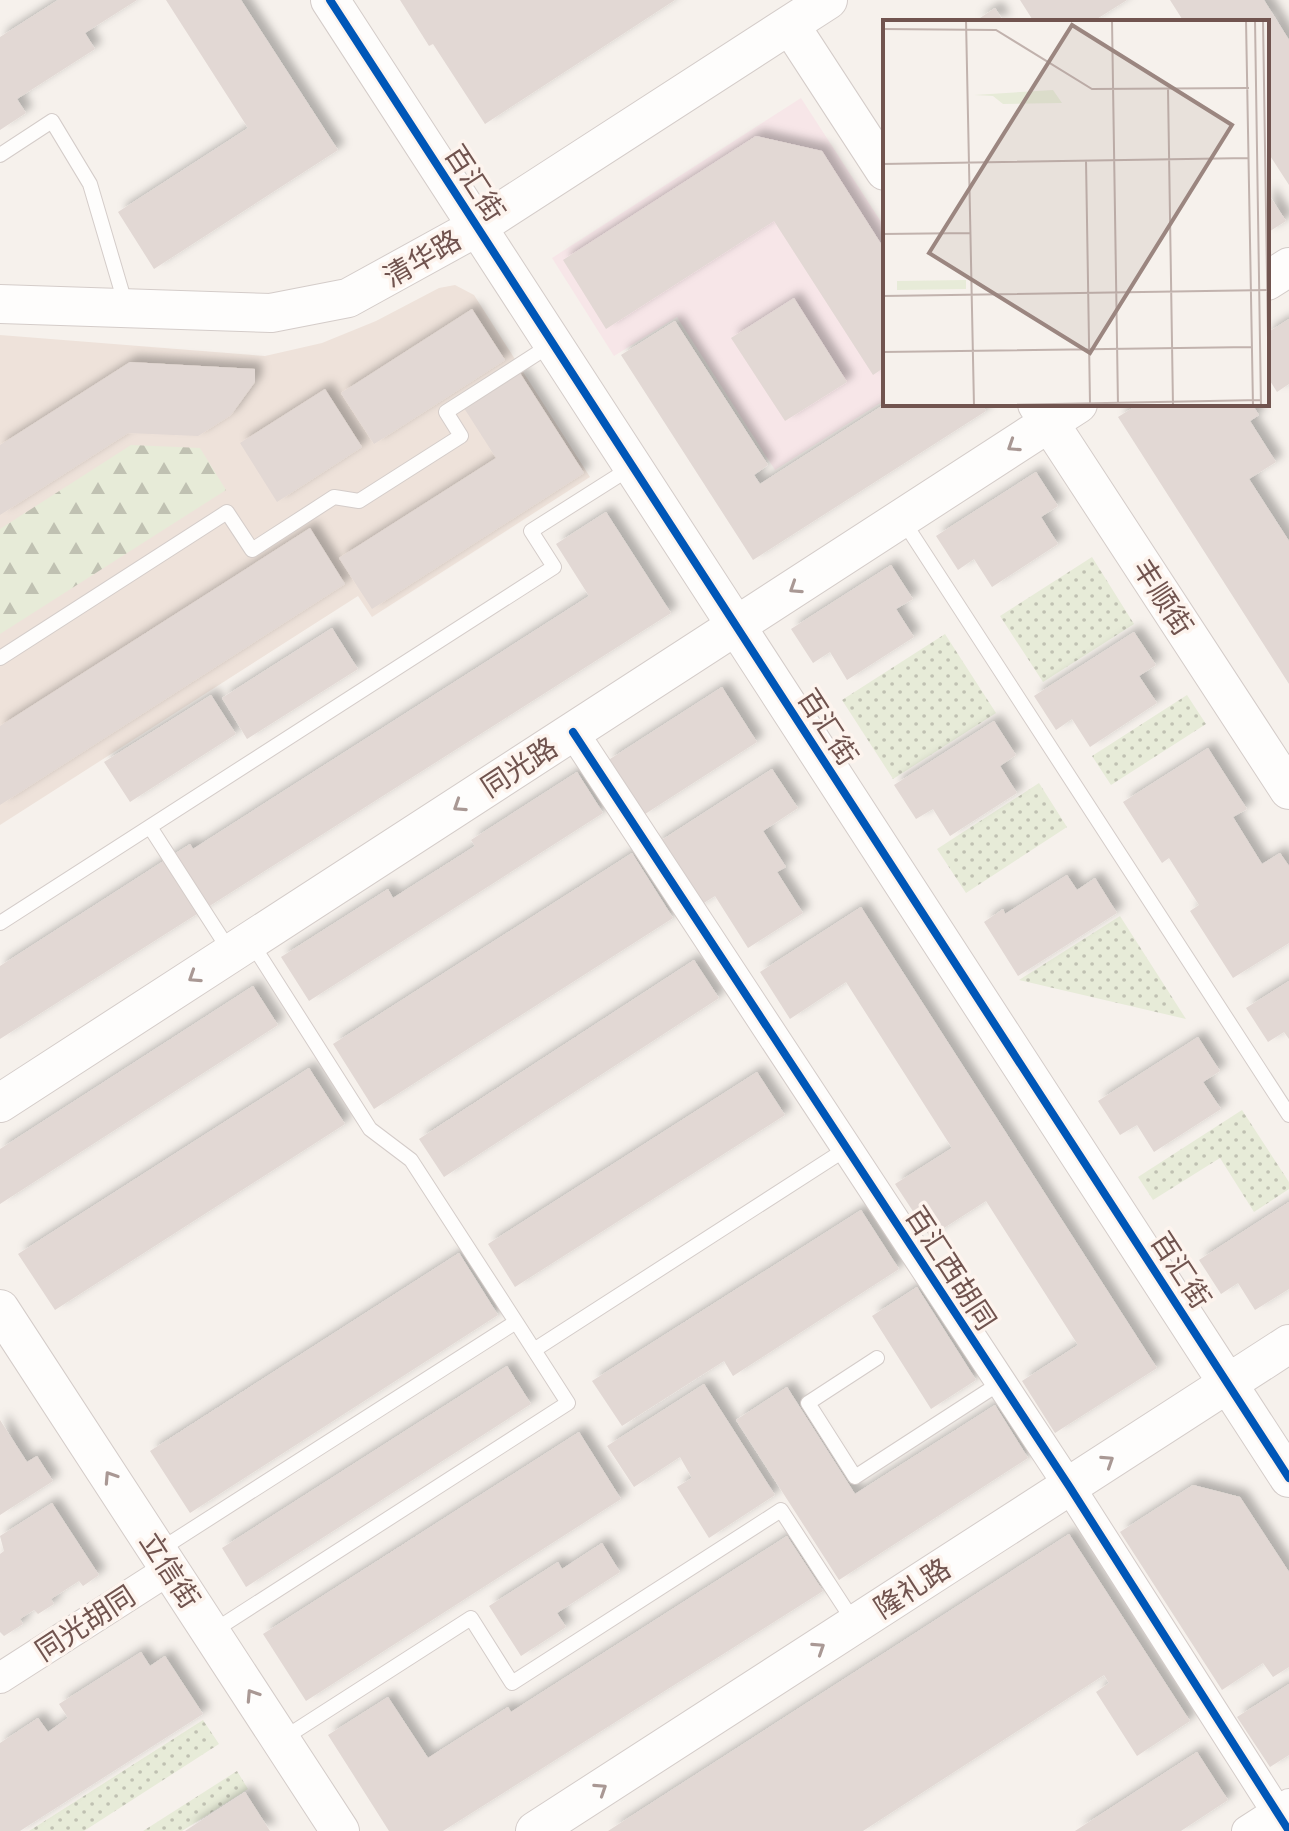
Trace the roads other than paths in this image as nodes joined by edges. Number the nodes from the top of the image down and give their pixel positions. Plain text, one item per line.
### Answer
1 (330, 0) edge
2 (828, 0) edge
3 (790, 25) junction
4 (0, 155) edge
5 (883, 168) edge
6 (477, 227) junction
7 (1289, 267) edge
8 (1269, 280) edge
9 (0, 304) edge
10 (127, 310) junction
11 (553, 343) junction
12 (1055, 410) edge
13 (633, 467) junction
14 (901, 519) junction
15 (736, 626) junction
16 (0, 658) edge
17 (573, 732) junction
18 (1289, 790) edge
19 (150, 827) junction
20 (0, 923) edge
21 (240, 947) junction
22 (0, 1103) edge
23 (1289, 1115) edge
24 (846, 1149) junction
25 (0, 1309) edge
26 (516, 1322) junction
27 (1289, 1344) edge
28 (534, 1350) junction
29 (877, 1358) dead end
30 (1000, 1383) junction
31 (1228, 1384) junction
32 (1289, 1478) edge
33 (1069, 1486) junction
34 (164, 1560) junction
35 (855, 1624) junction
36 (211, 1632) junction
37 (0, 1678) edge
38 (281, 1740) junction
39 (1285, 1816) edge
40 (340, 1831) edge
41 (535, 1831) edge
42 (1247, 1831) edge

1 - 6 street, 百汇街
2 - 3 street, 清华路
3 - 5 street
3 - 6 street, 清华路
4 - 10 lane
6 - 10 street, 清华路
6 - 11 street, 百汇街
7 - 8 street
9 - 10 street, 清华路
11 - 13 street, 百汇街
11 - 16 lane
12 -> 14 street, 同光路
12 - 18 street, 丰顺街
13 - 15 street, 百汇街
13 - 19 lane
14 -> 15 street, 同光路
14 - 23 lane
15 - 17 street, 同光路
15 - 31 street, 百汇街
17 -> 21 street, 同光路
17 - 24 street, 百汇西胡同
19 - 20 lane
19 - 21 lane
21 -> 22 street, 同光路
21 - 26 lane
24 - 28 lane
24 - 30 street, 百汇西胡同
34 -> 25 street, 立信街
26 - 28 lane
26 - 34 lane
27 - 31 street, 隆礼路
28 - 36 lane
29 - 30 lane
30 - 33 street, 百汇西胡同
31 - 32 street, 百汇街
33 -> 31 street, 隆礼路
33 - 35 street, 隆礼路
33 - 39 street, 百汇西胡同
34 - 36 street, 立信街
34 - 37 street, 同光胡同
35 - 38 lane
41 -> 35 street, 隆礼路
38 -> 36 street, 立信街
38 - 40 street, 立信街
39 - 42 street

